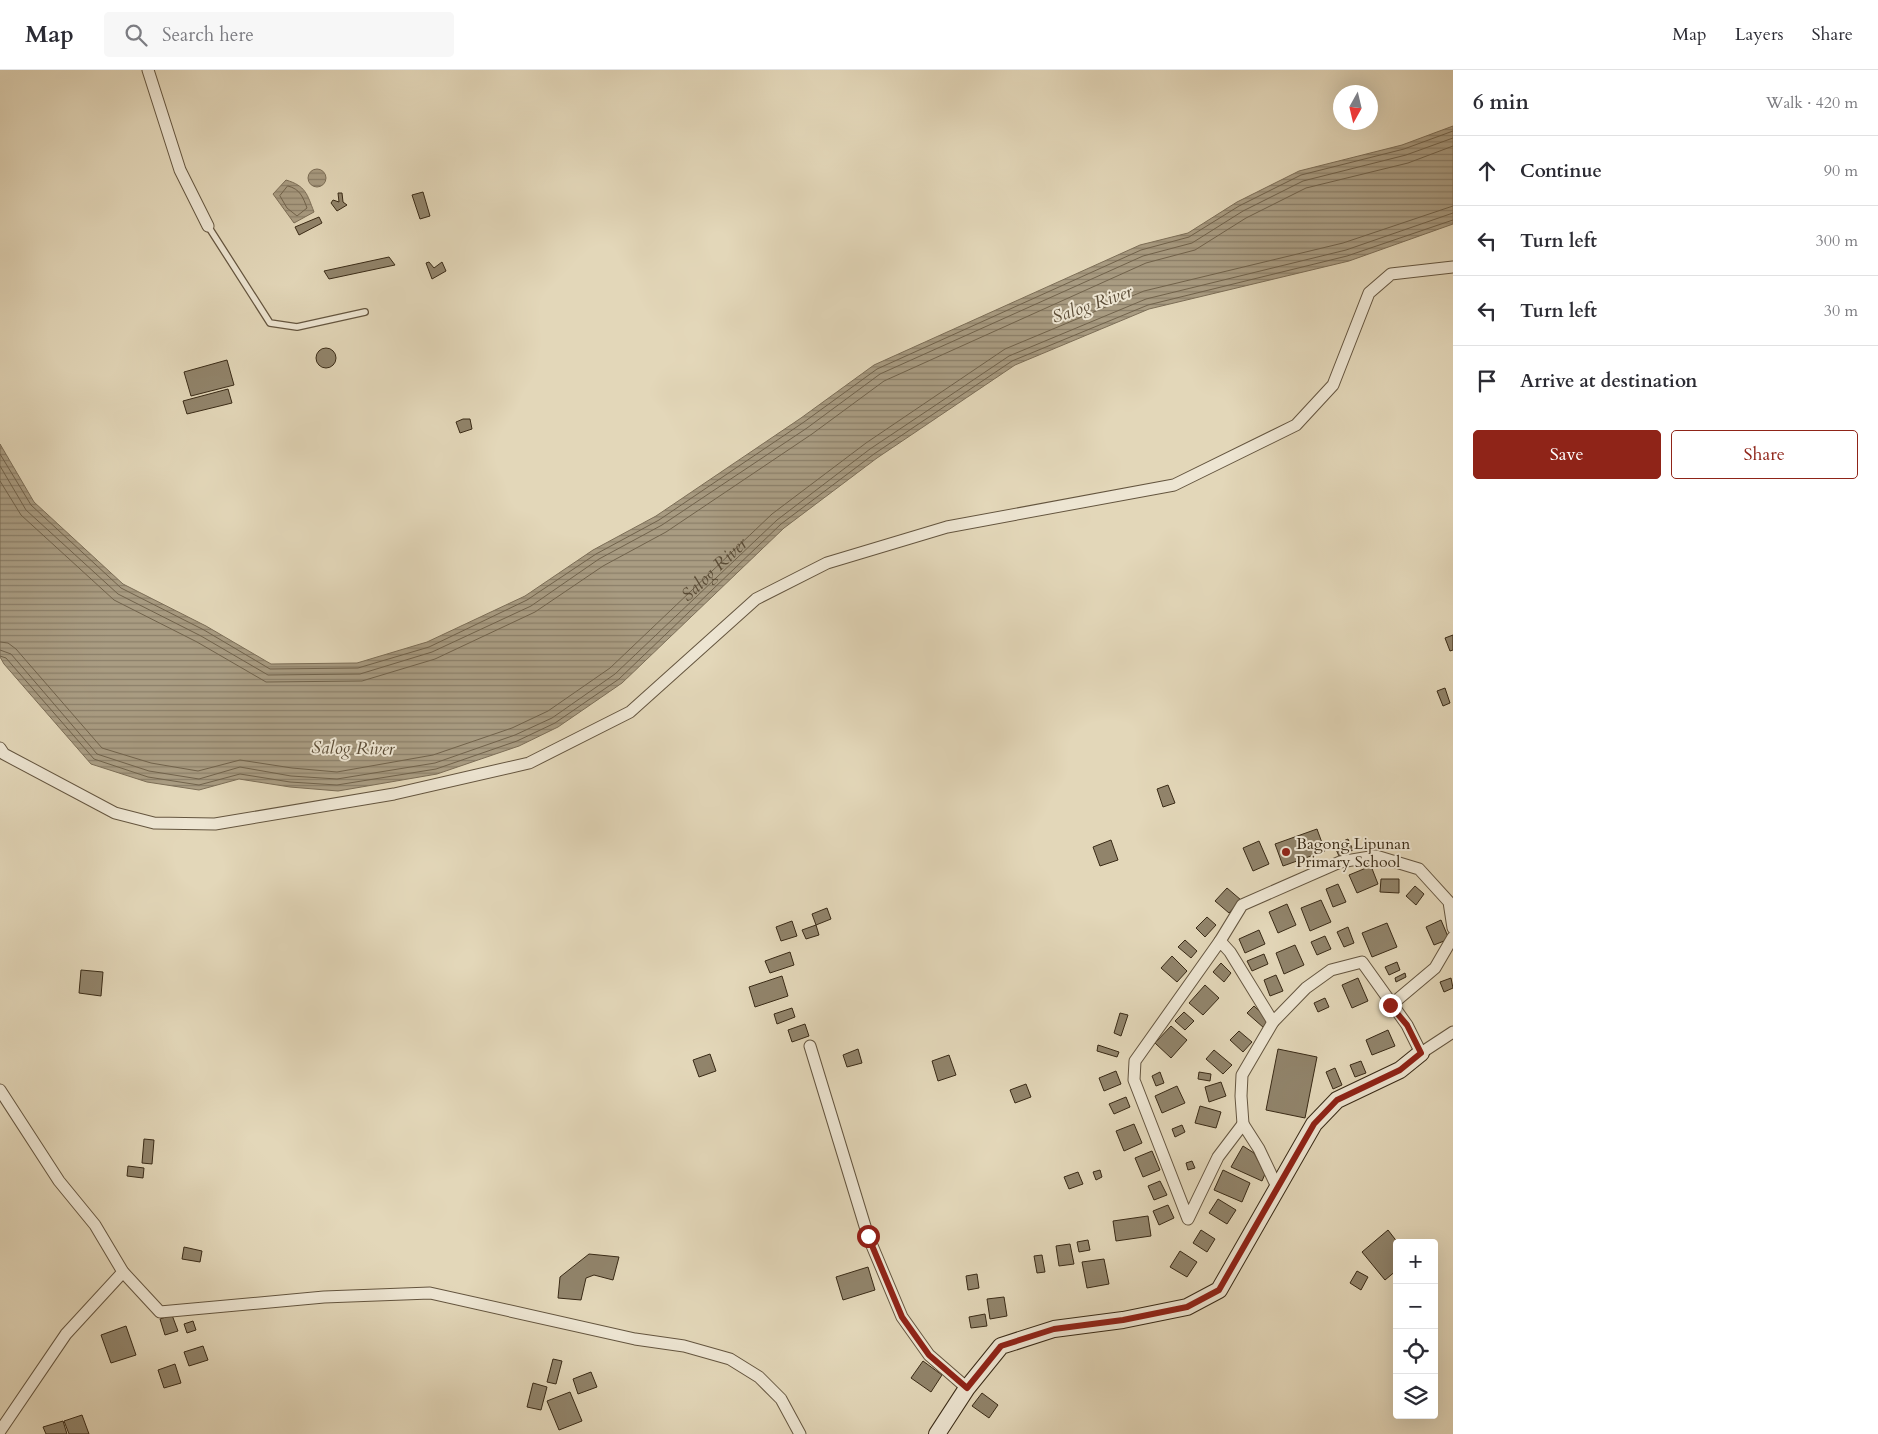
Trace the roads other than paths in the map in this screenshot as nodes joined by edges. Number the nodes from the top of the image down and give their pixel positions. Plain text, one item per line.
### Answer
1 (148, 70) edge
2 (208, 226) joint
3 (1453, 267) edge
4 (365, 312) dead end
5 (0, 748) edge
6 (1453, 928) edge
7 (1453, 937) edge
8 (1220, 941) junction
9 (1390, 1005) junction
10 (1273, 1022) junction
11 (1453, 1032) edge
12 (810, 1046) dead end
13 (1421, 1053) junction
14 (0, 1090) edge
15 (1243, 1124) junction
16 (1276, 1187) junction
17 (124, 1272) junction
18 (967, 1388) junction
19 (0, 1430) edge
20 (800, 1434) edge
21 (937, 1434) edge

1 - 2 street
2 - 4 lane
3 - 5 street
6 - 8 street
7 - 9 street
8 - 10 street
8 - 15 street
9 - 10 street
9 - 13 street
10 - 15 street
11 - 13 street
12 - 18 street
13 - 16 street
14 - 17 street
15 - 16 street
16 - 18 street
17 - 19 street
17 - 20 street
18 - 21 street

